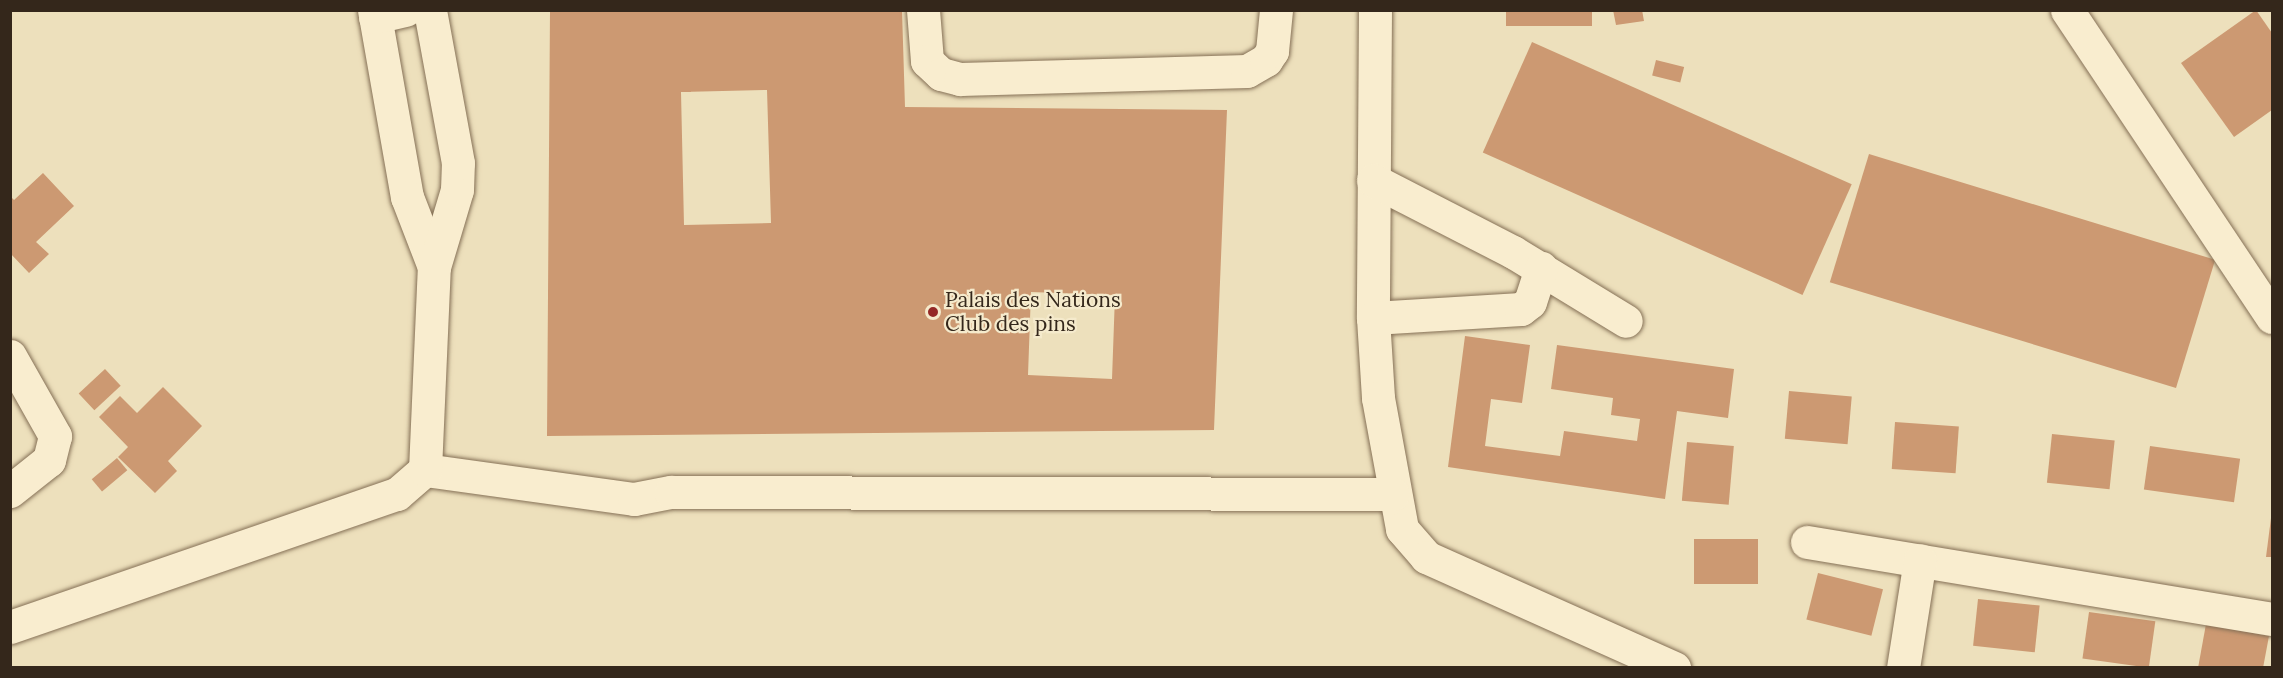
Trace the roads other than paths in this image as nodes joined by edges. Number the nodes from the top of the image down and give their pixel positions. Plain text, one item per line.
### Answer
1 (430, 10) edge
2 (923, 10) edge
3 (1276, 10) edge
4 (1376, 10) edge
5 (2067, 10) edge
6 (385, 13) edge
7 (1373, 180) junction
8 (434, 267) junction
9 (1541, 268) junction
10 (2272, 317) edge
11 (1373, 318) junction
12 (1626, 321) dead end
13 (10, 356) edge
14 (425, 470) junction
15 (10, 491) edge
16 (1393, 494) junction
17 (1807, 542) dead end
18 (1920, 560) junction
19 (2272, 619) edge
20 (10, 627) edge
21 (1674, 668) edge
22 (1903, 668) edge

1 - 8 street
2 - 3 street
4 - 7 street
5 - 10 street
6 - 8 street
7 - 9 street
7 - 11 street
8 - 14 street
9 - 11 street
9 - 12 street
11 - 16 street
13 - 15 street
14 - 16 street
14 - 20 street
16 - 21 street
17 - 18 street
18 - 19 street
18 - 22 street

